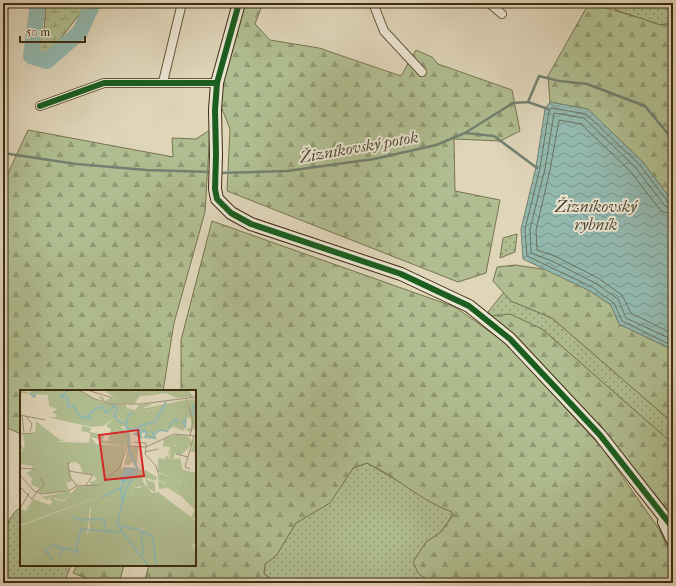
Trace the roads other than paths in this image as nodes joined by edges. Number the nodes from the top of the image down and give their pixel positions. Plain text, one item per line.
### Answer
1 (182, 3) edge
2 (239, 3) edge
3 (373, 3) edge
4 (490, 3) edge
5 (502, 14) dead end
6 (422, 72) dead end
7 (163, 82) junction
8 (217, 83) junction
9 (40, 106) dead end
10 (659, 512) junction
11 (673, 528) edge
12 (673, 541) edge

1 - 7 street
2 - 8 street
3 - 6 street
4 - 5 street
7 - 8 street
7 - 9 street
8 - 10 street
10 - 11 street
10 - 12 street

